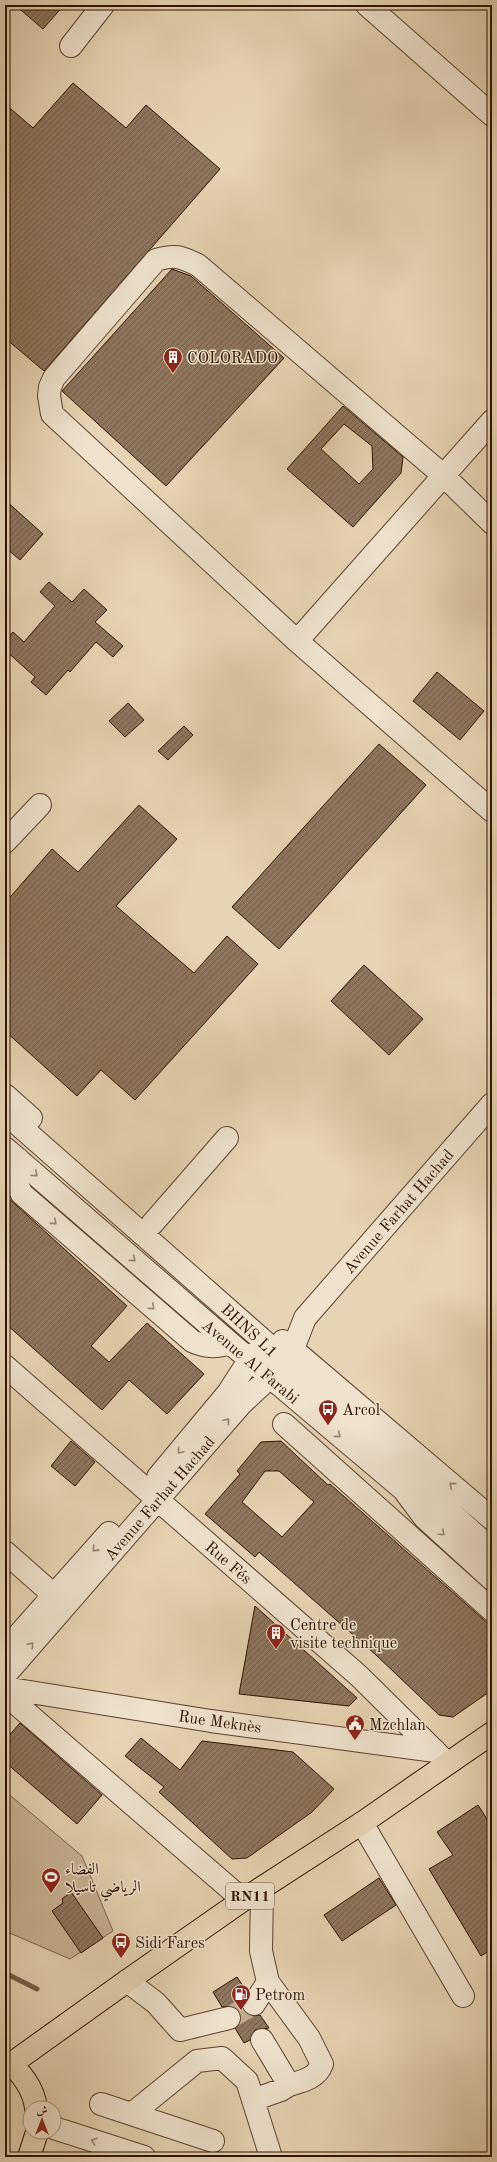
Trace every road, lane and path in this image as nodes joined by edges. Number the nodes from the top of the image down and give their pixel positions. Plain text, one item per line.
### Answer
1 (103, 5) edge
2 (367, 5) edge
3 (71, 46) dead end
4 (492, 115) edge
5 (492, 421) edge
6 (444, 476) junction
7 (492, 524) edge
8 (298, 641) junction
9 (40, 805) dead end
10 (492, 811) edge
11 (5, 842) edge
12 (5, 1095) edge
13 (492, 1104) edge
14 (5, 1112) edge
15 (227, 1138) dead end
16 (11, 1154) edge
17 (152, 1224) junction
18 (305, 1318) junction
19 (268, 1338) junction
20 (250, 1359) junction
21 (283, 1361) junction
22 (5, 1366) edge
23 (284, 1424) dead end
24 (152, 1495) junction
25 (424, 1517) junction
26 (492, 1520) edge
27 (408, 1535) junction
28 (492, 1543) edge
29 (492, 1550) edge
30 (5, 1552) edge
31 (5, 1563) edge
32 (492, 1579) edge
33 (57, 1603) junction
34 (492, 1610) edge
35 (5, 1650) edge
36 (5, 1675) edge
37 (5, 1679) edge
38 (5, 1688) edge
39 (5, 1694) edge
40 (492, 1733) edge
41 (435, 1751) junction
42 (362, 1822) junction
43 (262, 1888) junction
44 (243, 1900) junction
45 (127, 1981) junction
46 (268, 1982) junction
47 (463, 1996) dead end
48 (254, 2004) tunnel mouth
49 (229, 2018) tunnel mouth
50 (180, 2030) junction
51 (262, 2040) dead end
52 (197, 2061) junction
53 (8, 2063) edge
54 (289, 2085) junction
55 (36, 2100) edge
56 (253, 2100) junction
57 (101, 2104) dead end
58 (132, 2113) junction
59 (62, 2131) edge
60 (34, 2140) edge
61 (213, 2141) dead end
62 (29, 2157) edge
63 (144, 2157) edge
64 (271, 2157) edge

1 - 3 street
2 - 4 street
5 - 6 street
6 - 7 street
6 - 8 street
6 - 8 street
8 - 10 street
9 - 11 street
12 - 17 street, Avenue Al Farabi
13 - 18 street, Avenue Farhat Hachad
14 - 19 street, BHNS L1
15 - 17 street
16 -> 20 street, Avenue Al Farabi
17 - 19 street, Avenue Al Farabi
18 - 19 street, Avenue Farhat Hachad
18 - 21 street, Avenue Farhat Hachad
19 - 20 street, Avenue Farhat Hachad
19 - 21 street, Avenue Al Farabi
20 - 21 street, Avenue Al Farabi
20 -> 24 street, Avenue Farhat Hachad
24 -> 21 street, Avenue Farhat Hachad
21 -> 25 street, Avenue Al Farabi
26 -> 21 street, Avenue Al Farabi
21 - 28 street, BHNS L1
21 - 29 street, BHNS L1
22 - 24 street, Rue Fés
23 - 27 street
24 - 33 street, Avenue Farhat Hachad
24 - 41 street, Rue Fés
25 - 27 street
25 -> 32 street, Avenue Al Farabi
27 - 34 street
30 - 33 street
31 - 33 street
33 - 35 street, Avenue Farhat Hachad
36 -> 33 street, Avenue Farhat Hachad
37 - 41 street, Rue Meknès
38 - 41 street, Rue Meknès
39 - 44 street
40 - 41 main road, RN11
41 - 42 main road, RN11
42 - 43 main road, RN11
42 - 47 street
43 - 44 main road, RN11
43 - 46 street
44 - 45 main road, RN11
45 - 50 street
45 - 53 main road, RN11
46 - 48 street
46 - 54 street
49 - 50 street
50 - 52 street
51 - 54 street
52 - 56 street
52 - 58 street
53 - 55 main road, RN11
54 - 56 street
56 - 64 street
57 - 58 street
58 - 61 street
63 -> 59 street
60 - 62 main road

